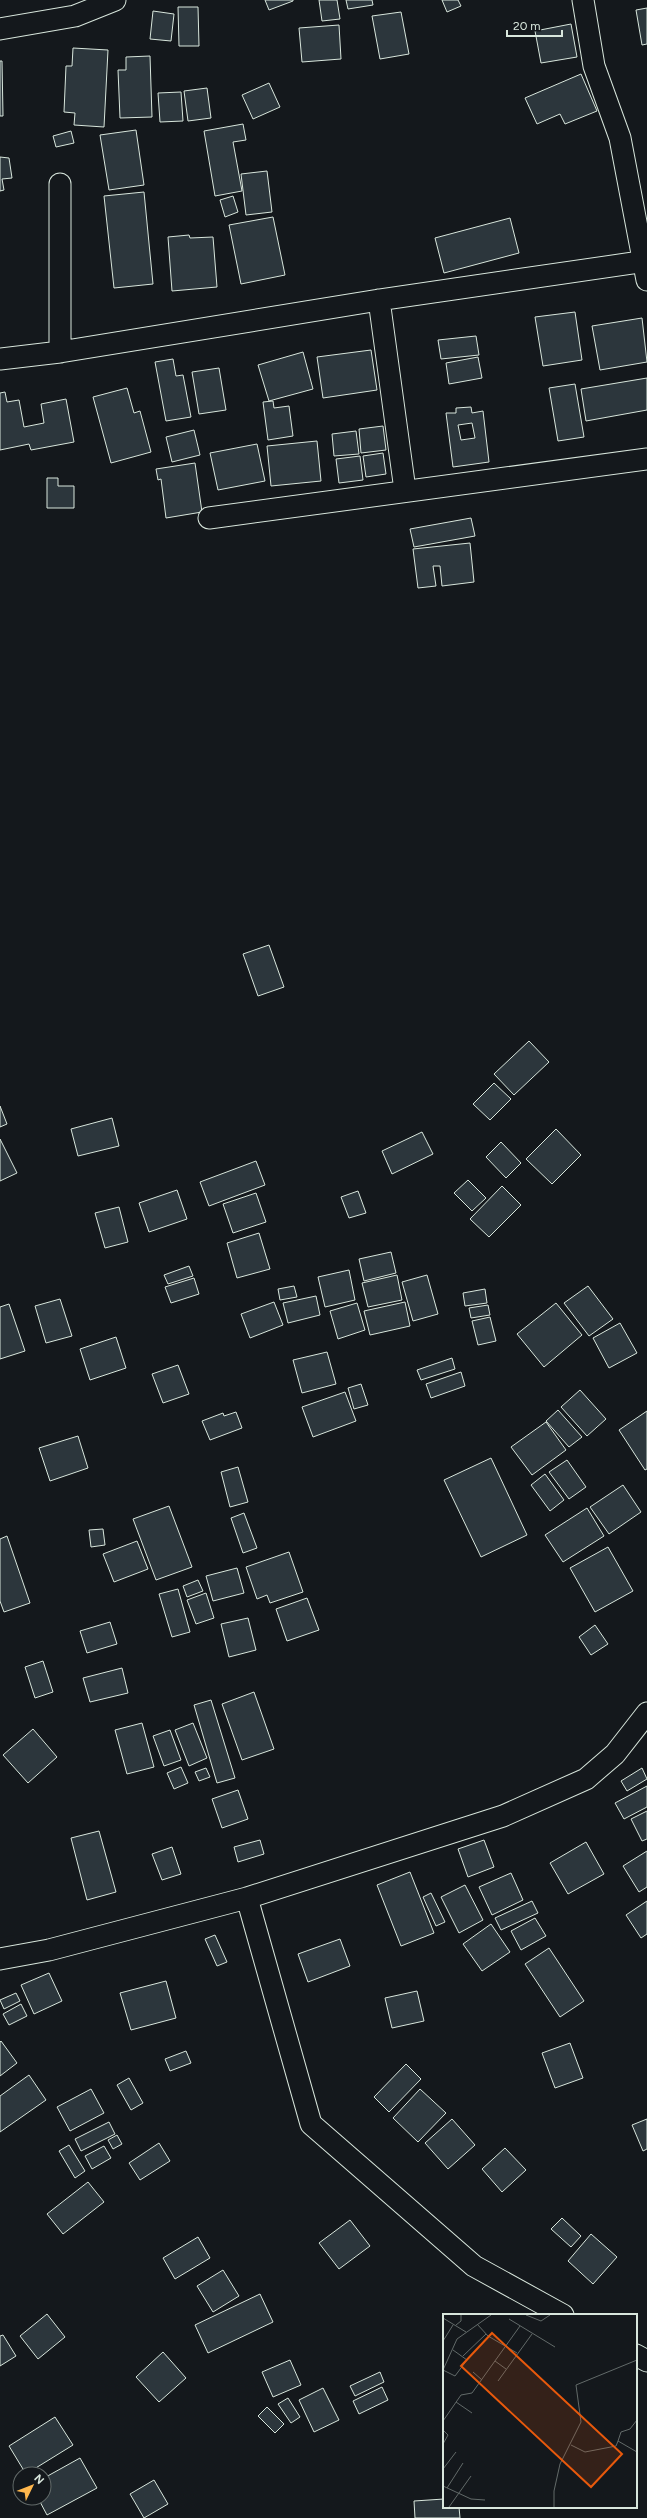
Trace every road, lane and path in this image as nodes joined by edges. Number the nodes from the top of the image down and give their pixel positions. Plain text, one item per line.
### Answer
1 (115, 0) edge
2 (583, 0) edge
3 (0, 30) edge
4 (60, 184) dead end
5 (646, 268) edge
6 (379, 300) junction
7 (60, 352) junction
8 (0, 359) edge
9 (647, 459) edge
10 (405, 490) junction
11 (209, 518) dead end
12 (647, 1714) edge
13 (247, 1898) junction
14 (0, 1959) edge
15 (561, 2314) edge
16 (637, 2356) edge
17 (647, 2361) edge

1 - 3 street
2 - 5 street
4 - 7 street
5 - 6 street
6 - 7 street
6 - 10 street
7 - 8 street
9 - 10 street
10 - 11 street
12 - 13 street
13 - 14 street
13 - 15 street
16 - 17 street

